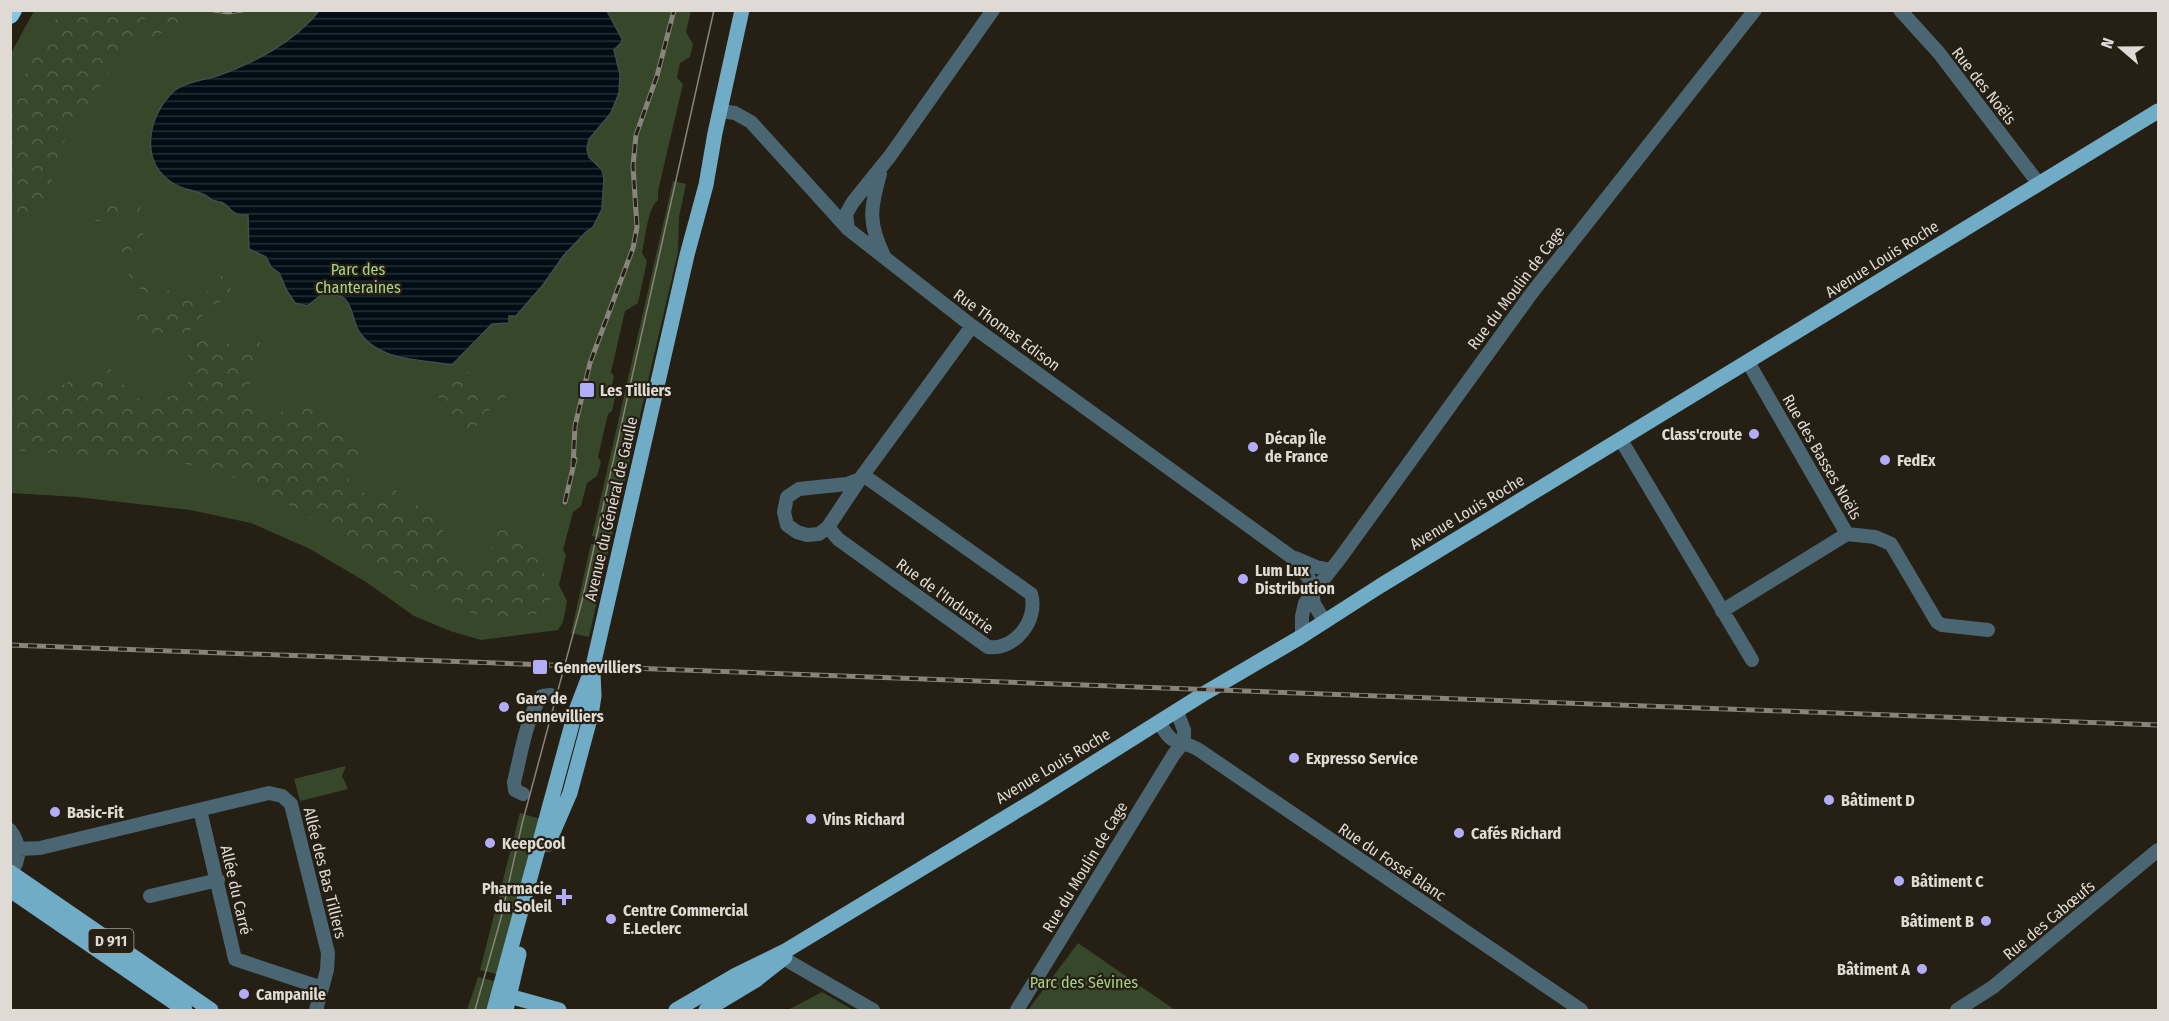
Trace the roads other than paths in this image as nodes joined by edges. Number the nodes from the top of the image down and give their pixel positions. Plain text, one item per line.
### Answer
1 (13, 10) edge
2 (742, 10) edge
3 (993, 10) edge
4 (1755, 10) edge
5 (1900, 10) edge
6 (10, 15) edge
7 (720, 111) junction
8 (2158, 111) edge
9 (883, 166) junction
10 (2038, 184) junction
11 (853, 201) junction
12 (826, 204) junction
13 (872, 214) junction
14 (848, 229) junction
15 (886, 258) junction
16 (972, 326) junction
17 (1748, 362) junction
18 (1621, 440) junction
19 (862, 477) junction
20 (828, 527) junction
21 (1848, 534) junction
22 (1293, 558) junction
23 (1331, 570) junction
24 (1313, 594) junction
25 (1722, 611) junction
26 (1325, 622) junction
27 (1988, 630) dead end
28 (1302, 636) junction
29 (1752, 660) dead end
30 (551, 696) dead end
31 (1177, 712) junction
32 (1160, 723) junction
33 (1184, 742) junction
34 (523, 794) dead end
35 (200, 810) junction
36 (10, 830) edge
37 (19, 849) junction
38 (2158, 850) edge
39 (11, 873) edge
40 (218, 880) junction
41 (10, 890) edge
42 (150, 896) dead end
43 (795, 945) junction
44 (783, 958) junction
45 (322, 988) junction
46 (501, 1005) edge
47 (185, 1011) edge
48 (212, 1011) edge
49 (316, 1011) edge
50 (559, 1011) edge
51 (676, 1011) edge
52 (706, 1011) edge
53 (873, 1011) edge
54 (1017, 1011) edge
55 (1581, 1011) edge
56 (1957, 1011) edge

1 - 6 highway
2 - 7 main road, Avenue du Général de Gaulle
3 - 9 street
4 - 23 street, Rue du Moulin de Cage
5 - 10 street, Rue des Noëls
7 - 12 street, Rue Thomas Edison
7 - 46 main road, Avenue du Général de Gaulle
8 - 10 main road, Avenue Louis Roche
9 - 11 street
9 - 13 street
10 - 17 main road, Avenue Louis Roche
11 - 12 street
11 - 14 street
12 - 14 street, Rue Thomas Edison
13 - 14 street
13 - 15 street
14 - 15 street, Rue Thomas Edison
15 - 16 street, Rue Thomas Edison
16 - 19 street
16 - 22 street, Rue Thomas Edison
17 - 18 main road, Avenue Louis Roche
17 - 21 street, Rue des Basses Noëls
18 - 25 street
18 - 26 main road, Avenue Louis Roche
19 - 20 street
19 - 20 street
19 - 20 street, Rue de l'Industrie
21 - 25 street, Rue des Basses Noëls
21 - 27 street
22 - 23 street, Rue Thomas Edison
22 - 24 street, Rue Thomas Edison
23 - 24 street, Rue du Moulin de Cage
24 - 26 street
24 - 28 street, Rue du Moulin de Cage
25 - 29 street
26 - 28 main road, Avenue Louis Roche
28 - 31 main road, Avenue Louis Roche
30 - 34 street
31 - 32 main road, Avenue Louis Roche
31 - 33 street
32 - 33 street, Rue du Fossé Blanc
32 - 43 main road, Avenue Louis Roche
33 - 54 street, Rue du Moulin de Cage
33 - 55 street, Rue du Fossé Blanc
35 - 37 street
35 - 40 street, Allée du Carré
35 - 45 street, Allée des Bas Tilliers
36 - 37 street
37 - 39 street
38 - 56 street, Rue des Cabœufs
39 - 48 main road, D 911
40 - 42 street
40 - 45 street, Allée du Carré
41 - 47 main road, D 911
43 - 44 main road, Avenue Louis Roche
43 - 51 main road, Avenue Louis Roche
44 - 52 main road, Avenue Louis Roche
44 - 53 street
45 - 49 street, Allée des Bas Tilliers
46 - 50 main road

